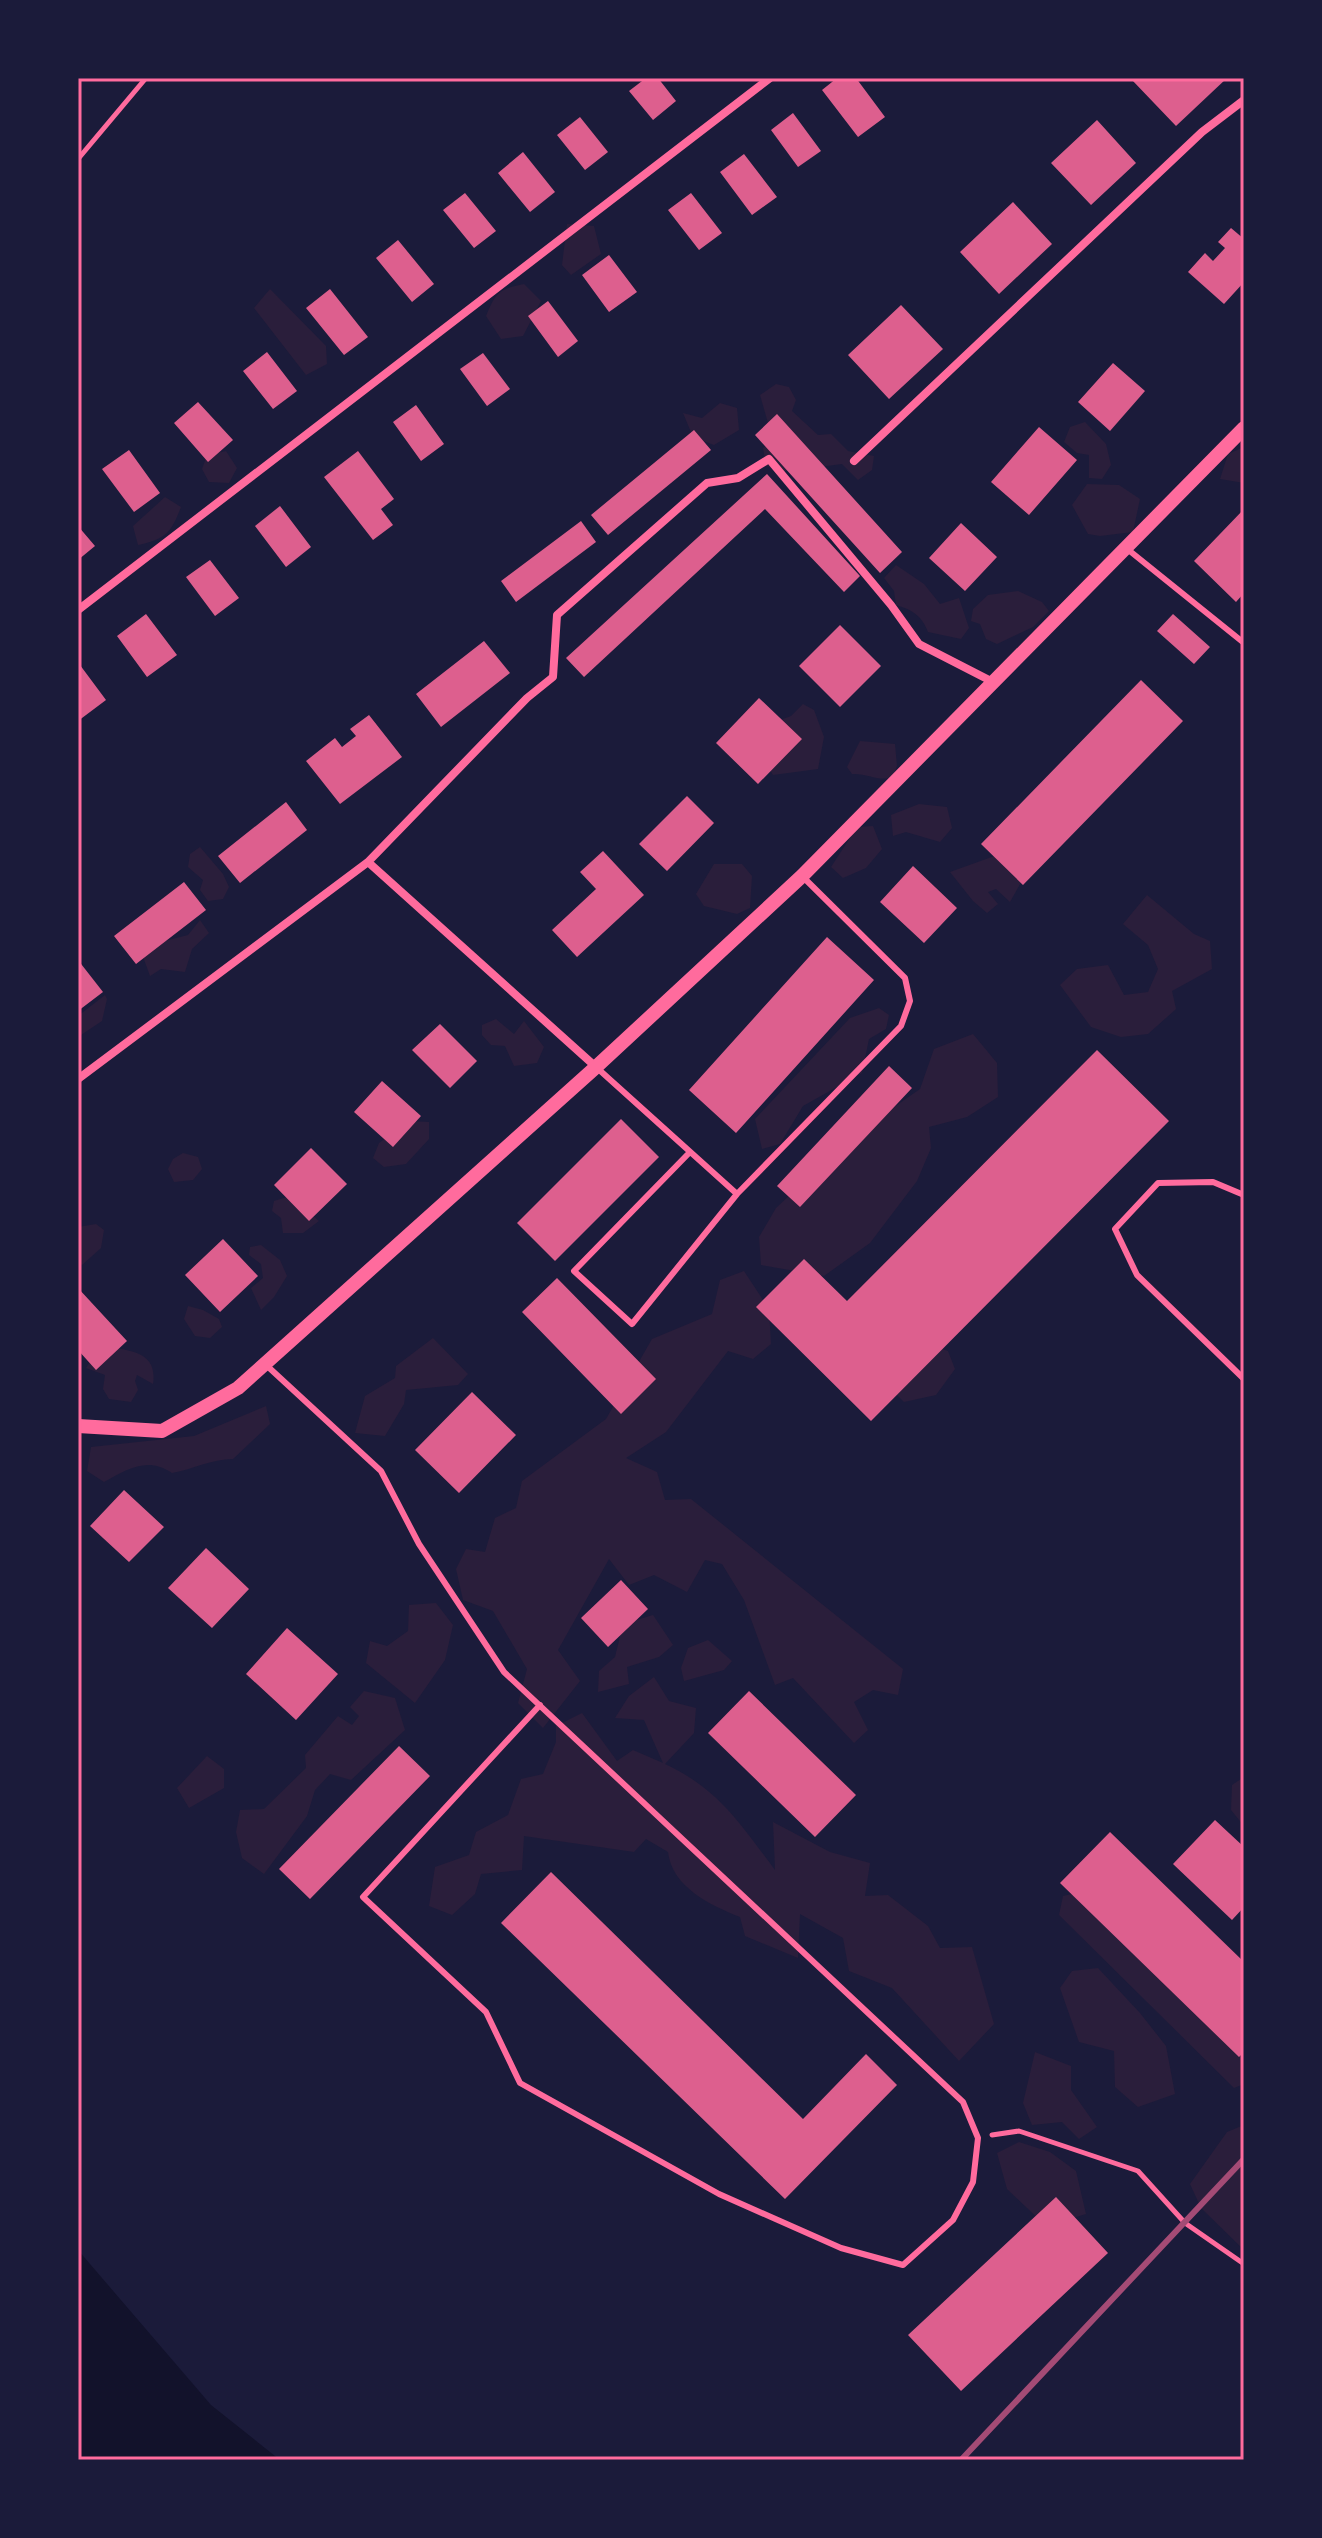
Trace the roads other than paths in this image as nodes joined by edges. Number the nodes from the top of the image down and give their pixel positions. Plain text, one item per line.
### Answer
1 (770, 78) edge
2 (1244, 100) edge
3 (1244, 428) edge
4 (854, 461) dead end
5 (1126, 548) junction
6 (78, 610) edge
7 (1244, 643) edge
8 (993, 682) junction
9 (368, 862) junction
10 (802, 876) junction
11 (596, 1067) junction
12 (78, 1079) edge
13 (690, 1152) junction
14 (737, 1194) junction
15 (1244, 1195) edge
16 (265, 1364) junction
17 (1244, 1379) edge
18 (78, 1426) edge
19 (540, 1705) junction

1 - 6 street
2 - 4 street
3 - 5 street
5 - 7 lane
5 - 8 street
8 - 9 street
8 - 10 street
9 - 11 street
9 - 12 street
10 - 11 street
10 - 14 lane
11 - 13 lane
11 - 16 street
13 - 14 lane
13 - 14 lane
15 - 17 lane
16 - 18 street
16 - 19 lane
19 - 19 lane

